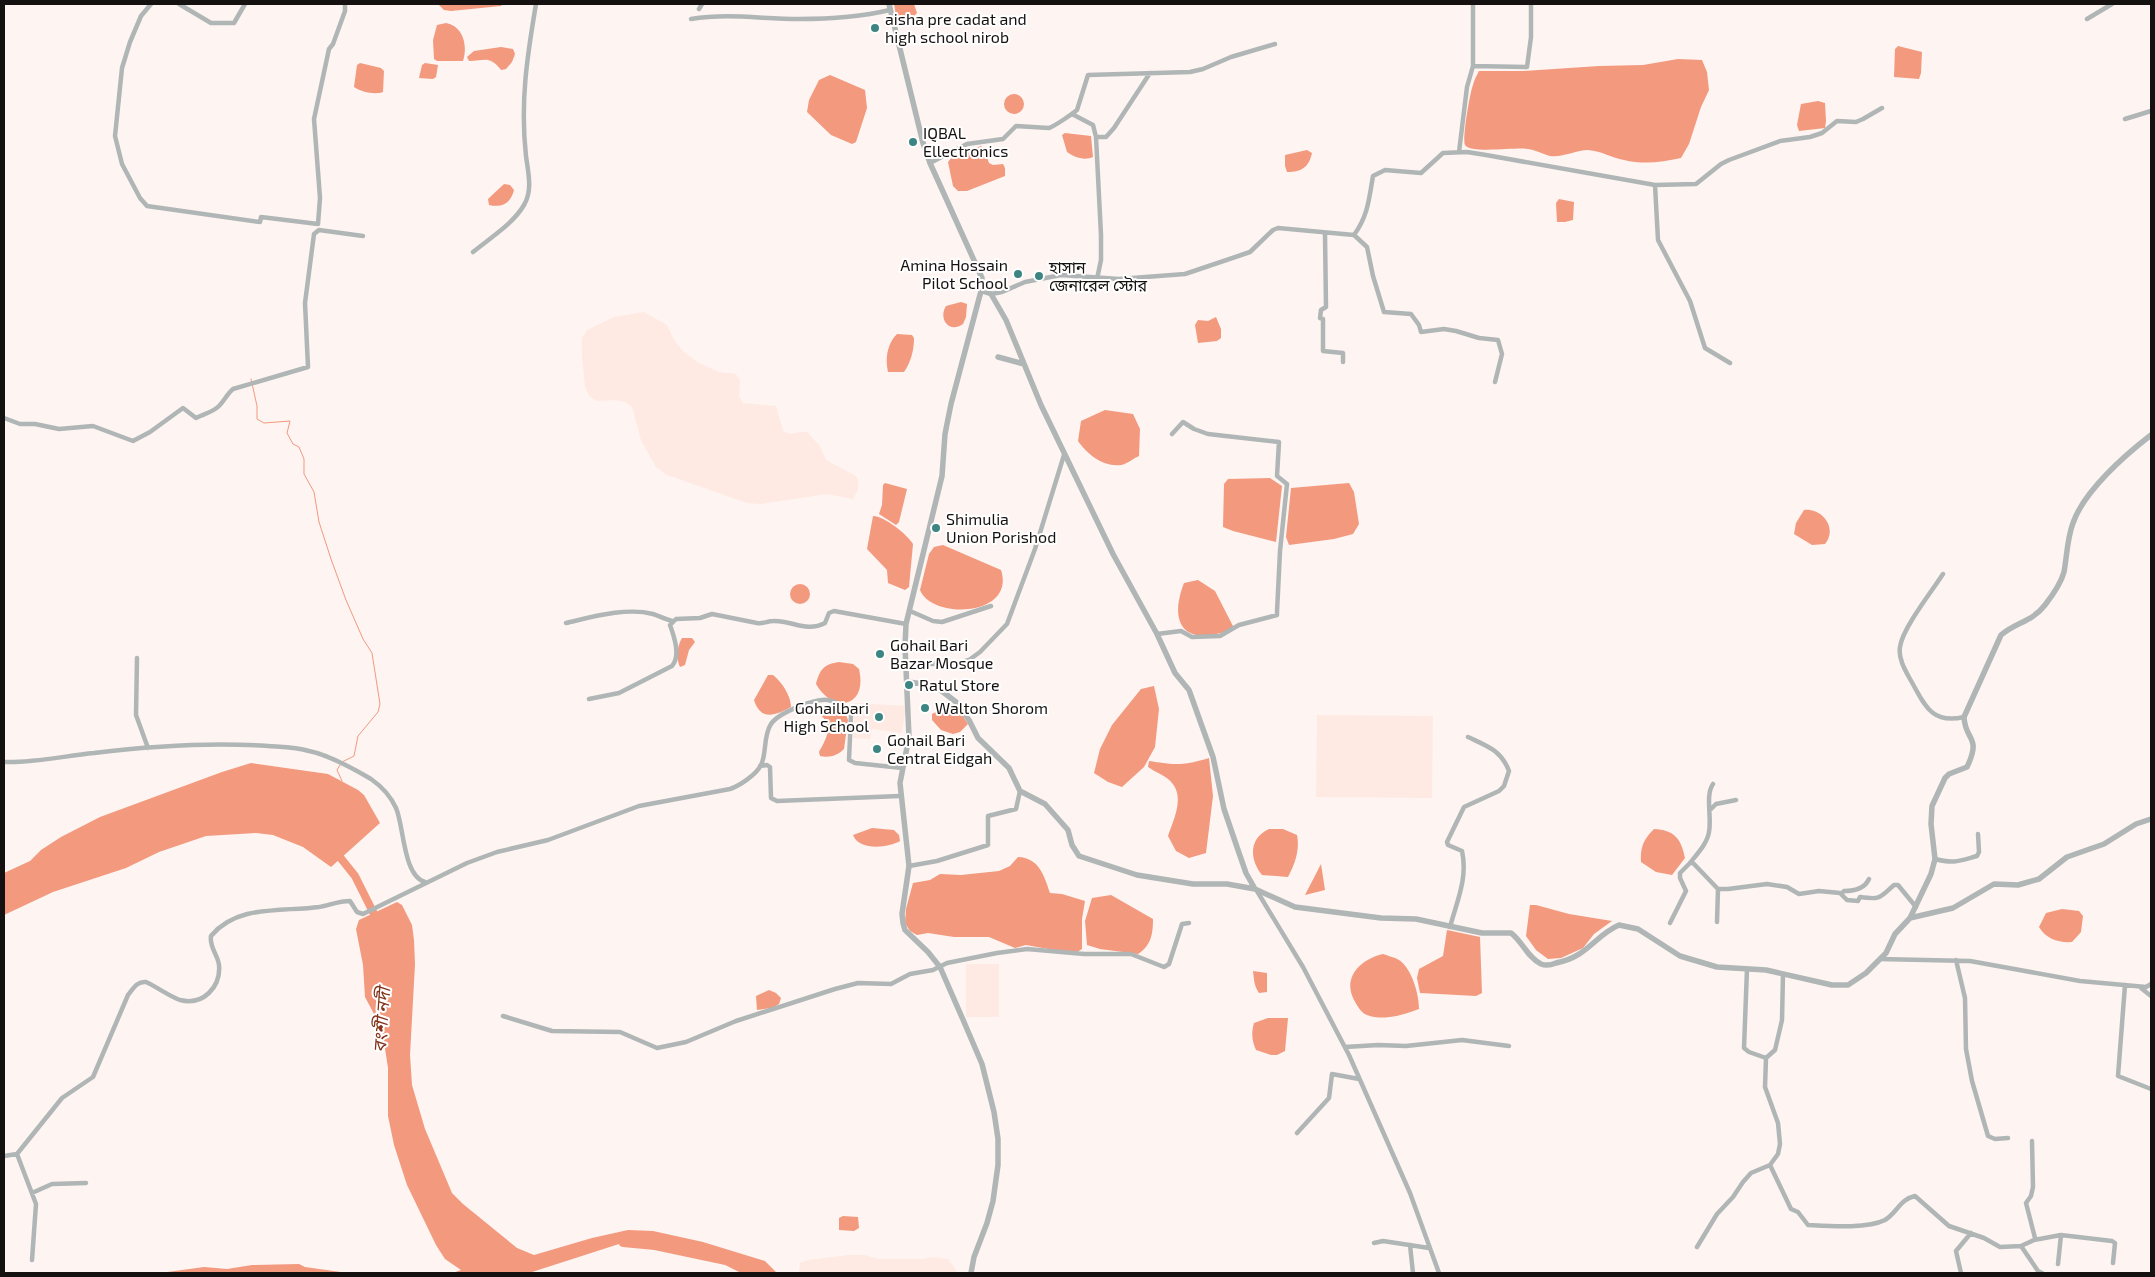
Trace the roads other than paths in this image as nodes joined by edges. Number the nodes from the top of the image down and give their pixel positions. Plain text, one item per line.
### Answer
1 (151, 4) edge
2 (179, 4) edge
3 (245, 4) edge
4 (345, 4) edge
5 (536, 4) edge
6 (702, 4) edge
7 (1473, 4) edge
8 (1531, 4) edge
9 (2112, 4) edge
10 (890, 7) edge
11 (699, 9) dead end
12 (691, 19) dead end
13 (2087, 19) dead end
14 (1276, 44) dead end
15 (1473, 66) junction
16 (1150, 73) junction
17 (1882, 108) dead end
18 (2151, 111) edge
19 (1072, 114) junction
20 (2125, 119) dead end
21 (1096, 137) junction
22 (1459, 152) junction
23 (930, 163) junction
24 (1655, 186) junction
25 (318, 224) junction
26 (318, 230) junction
27 (1325, 234) junction
28 (1354, 235) junction
29 (363, 236) dead end
30 (473, 252) dead end
31 (1097, 279) junction
32 (981, 291) junction
33 (991, 294) junction
34 (998, 357) dead end
35 (1343, 362) dead end
36 (1730, 363) dead end
37 (1024, 364) junction
38 (1496, 382) dead end
39 (4, 418) edge
40 (1172, 434) dead end
41 (2151, 435) edge
42 (1064, 455) junction
43 (1943, 574) dead end
44 (991, 606) dead end
45 (910, 611) junction
46 (672, 621) junction
47 (566, 623) dead end
48 (906, 624) junction
49 (1157, 634) junction
50 (137, 658) dead end
51 (906, 663) junction
52 (907, 682) junction
53 (590, 700) dead end
54 (1964, 717) junction
55 (1468, 737) dead end
56 (148, 748) junction
57 (4, 762) edge
58 (760, 766) junction
59 (902, 768) junction
60 (1713, 784) dead end
61 (1020, 791) junction
62 (900, 796) junction
63 (1736, 800) dead end
64 (1711, 809) junction
65 (2151, 819) edge
66 (1978, 834) dead end
67 (1935, 859) junction
68 (1690, 863) junction
69 (909, 866) junction
70 (1869, 879) dead end
71 (425, 882) junction
72 (1718, 889) junction
73 (1256, 890) junction
74 (1841, 894) junction
75 (1916, 907) junction
76 (1910, 918) junction
77 (1717, 922) dead end
78 (1189, 923) dead end
79 (1670, 923) dead end
80 (1450, 927) junction
81 (1880, 959) junction
82 (1956, 960) junction
83 (940, 967) junction
84 (1747, 969) junction
85 (1783, 974) junction
86 (2151, 984) edge
87 (2126, 985) junction
88 (2138, 986) junction
89 (2151, 996) edge
90 (503, 1016) dead end
91 (1509, 1046) dead end
92 (1345, 1047) junction
93 (1766, 1058) junction
94 (1359, 1079) junction
95 (2151, 1090) edge
96 (1297, 1133) dead end
97 (2008, 1138) dead end
98 (2032, 1142) dead end
99 (17, 1154) junction
100 (4, 1156) edge
101 (1770, 1165) junction
102 (86, 1183) dead end
103 (32, 1194) junction
104 (1971, 1233) junction
105 (2061, 1235) junction
106 (2034, 1240) junction
107 (1374, 1243) dead end
108 (1410, 1245) junction
109 (2021, 1246) junction
110 (1697, 1247) dead end
111 (1429, 1248) junction
112 (32, 1260) dead end
113 (2113, 1262) dead end
114 (2058, 1264) dead end
115 (2038, 1272) edge
116 (971, 1273) edge
117 (1412, 1273) edge
118 (1439, 1273) edge
119 (1961, 1273) edge

1 - 25 street
2 - 3 street
4 - 25 street
5 - 30 street
6 - 11 street
7 - 15 street
8 - 15 street
9 - 13 street
10 - 12 street
10 - 23 street
14 - 16 street
15 - 22 street
16 - 19 street
16 - 21 street
17 - 24 street
18 - 20 street
19 - 21 street
19 - 23 street
21 - 31 street
22 - 24 street
22 - 28 street
23 - 32 street
24 - 36 street
25 - 26 street
26 - 29 street
26 - 39 street
27 - 28 street
27 - 31 street
27 - 35 street
28 - 38 street
31 - 33 street
32 - 33 street
32 - 45 street
33 - 37 street
34 - 37 street
37 - 42 street
40 - 49 street
41 - 54 street
42 - 49 street
42 - 51 street
43 - 54 street
44 - 45 street
45 - 48 street
46 - 47 street
46 - 48 street
46 - 53 street
48 - 51 street
49 - 73 street
50 - 56 street
51 - 52 street
52 - 59 street
52 - 61 street
54 - 67 street
55 - 80 street
56 - 57 street
56 - 71 street
58 - 59 street
58 - 62 street
58 - 71 street
59 - 62 street
60 - 64 street
61 - 69 street
61 - 73 street
62 - 69 street
63 - 64 street
64 - 68 street
65 - 76 street
66 - 67 street
67 - 75 street
68 - 72 street
68 - 79 street
69 - 83 street
70 - 74 street
71 - 99 street
72 - 74 street
72 - 77 street
73 - 80 street
73 - 92 street
74 - 75 street
75 - 76 street
76 - 81 street
78 - 83 street
80 - 84 street
81 - 82 street
81 - 85 street
82 - 87 street
82 - 97 street
83 - 90 street
83 - 116 street
84 - 85 street
84 - 93 street
85 - 93 street
86 - 88 street
87 - 88 street
87 - 95 street
88 - 89 street
91 - 92 street
92 - 94 street
93 - 101 street
94 - 96 street
94 - 111 street
98 - 106 street
99 - 100 street
99 - 103 street
101 - 104 street
101 - 110 street
102 - 103 street
103 - 112 street
104 - 109 street
104 - 119 street
105 - 106 street
105 - 113 street
105 - 114 street
106 - 109 street
107 - 108 street
108 - 111 street
108 - 117 street
109 - 115 street
111 - 118 street

